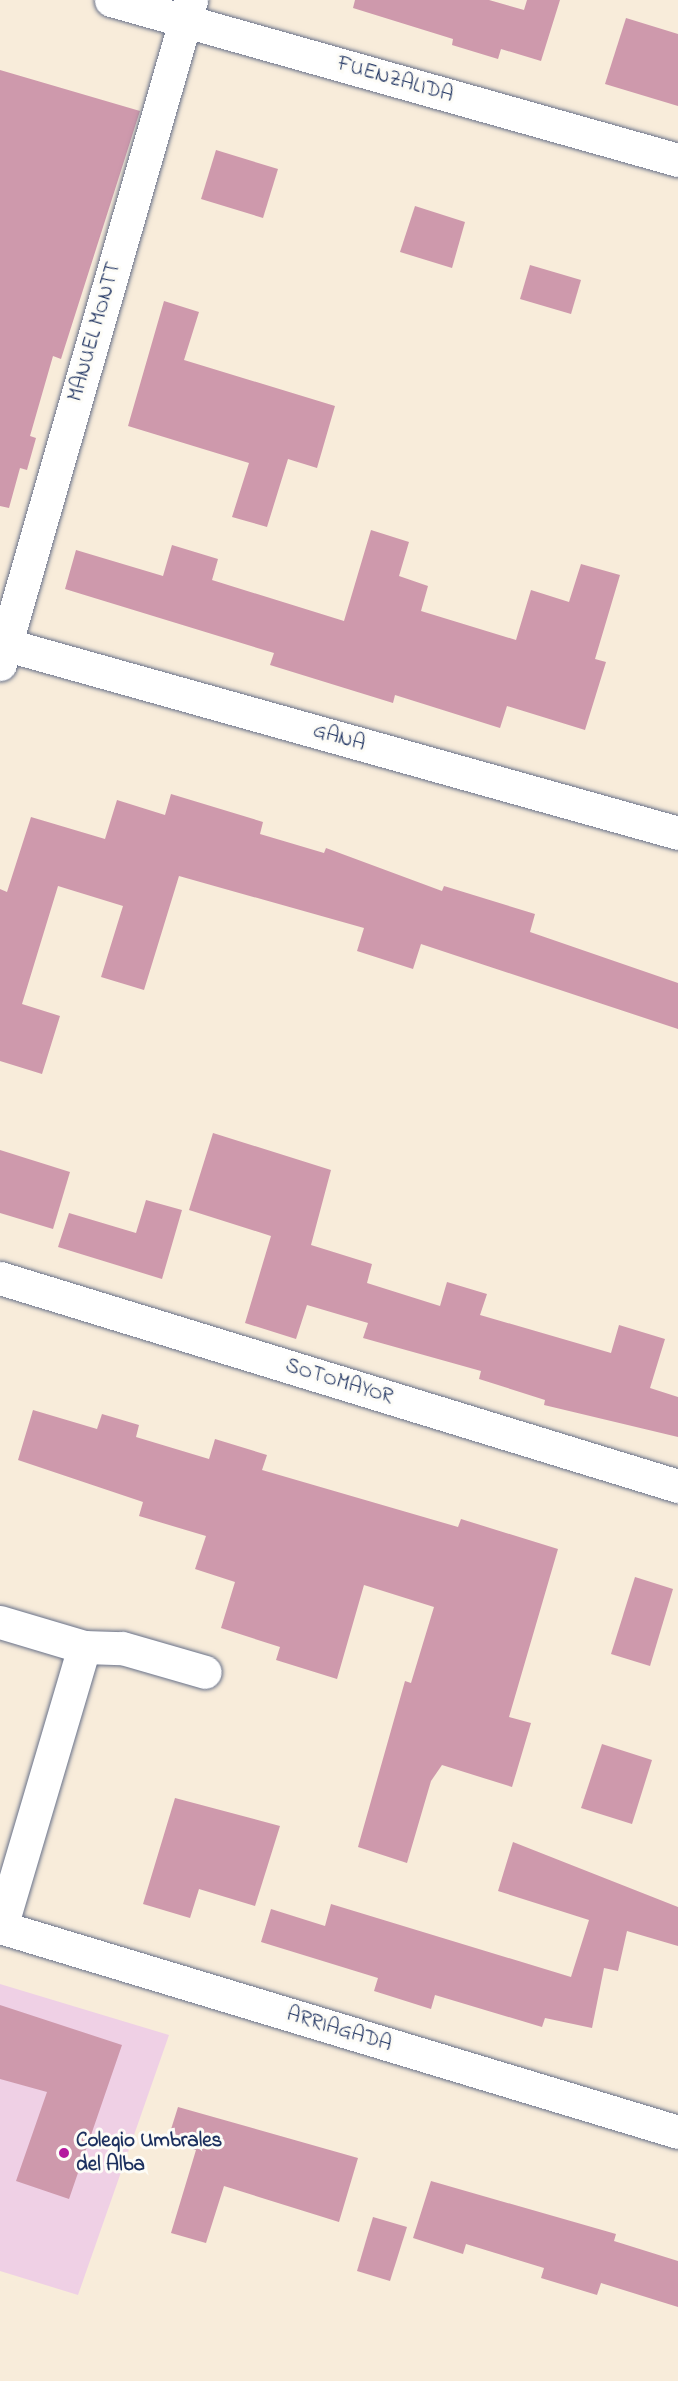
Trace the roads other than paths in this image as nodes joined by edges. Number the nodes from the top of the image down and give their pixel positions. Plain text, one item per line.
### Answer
1 (111, 0) edge
2 (188, 11) edge
3 (678, 160) edge
4 (2, 650) edge
5 (678, 833) edge
6 (0, 1278) edge
7 (678, 1486) edge
8 (0, 1622) edge
9 (84, 1647) junction
10 (205, 1672) dead end
11 (0, 1927) edge
12 (678, 2132) edge

1 - 2 street, FUENZALIDA
2 - 3 street, FUENZALIDA
2 - 4 street, MANUEL MONTT
4 - 5 street, GANA
6 - 7 street, SOTOMAYOR
8 - 9 street
9 - 10 street
9 - 11 street
11 - 12 street, ARRIAGADA

